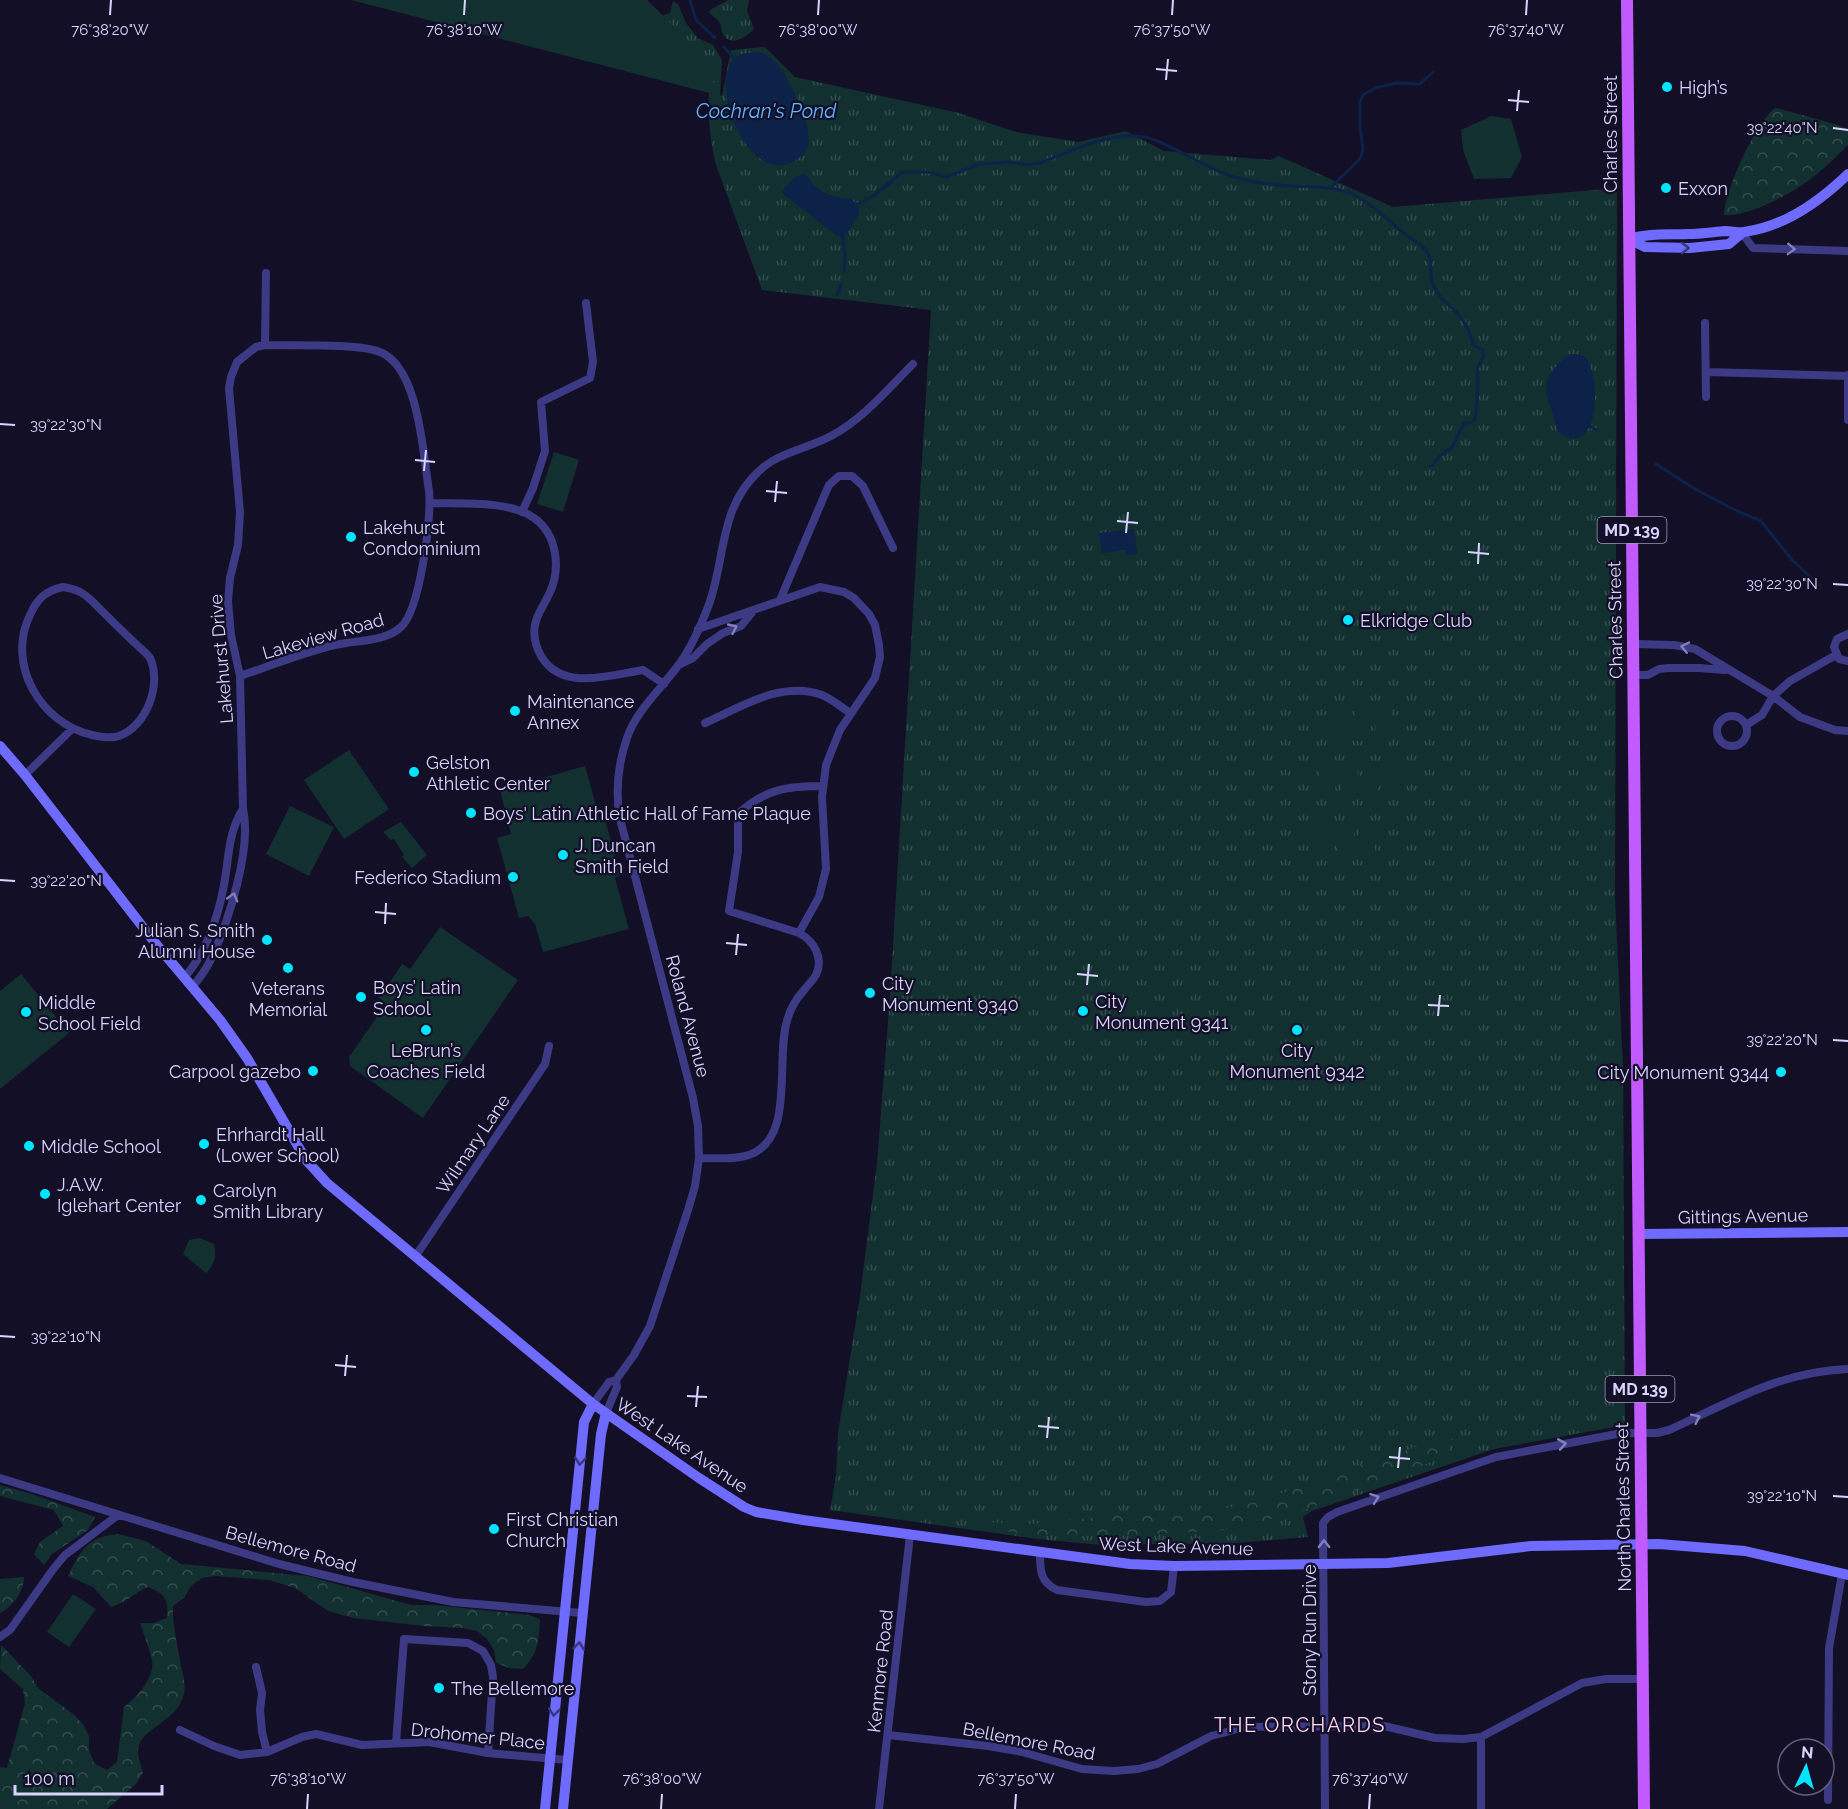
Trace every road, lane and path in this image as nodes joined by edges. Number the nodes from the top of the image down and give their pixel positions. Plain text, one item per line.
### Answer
1 (1626, 0) edge
2 (1847, 177) edge
3 (1742, 233) junction
4 (1629, 239) junction
5 (1848, 251) edge
6 (266, 273) dead end
7 (586, 303) dead end
8 (1705, 323) dead end
9 (265, 345) junction
10 (913, 364) dead end
11 (1706, 372) junction
12 (1848, 376) edge
13 (1706, 397) dead end
14 (1848, 420) edge
15 (430, 503) junction
16 (522, 512) junction
17 (893, 548) dead end
18 (780, 600) junction
19 (756, 609) junction
20 (698, 629) junction
21 (1848, 634) edge
22 (1633, 644) junction
23 (1836, 656) junction
24 (1848, 661) edge
25 (679, 665) junction
26 (1730, 671) junction
27 (1634, 675) junction
28 (240, 676) junction
29 (664, 684) junction
30 (1773, 696) junction
31 (850, 713) junction
32 (705, 723) dead end
33 (1746, 725) junction
34 (72, 729) junction
35 (1848, 731) edge
36 (0, 746) edge
37 (25, 775) junction
38 (823, 786) junction
39 (243, 809) junction
40 (799, 933) junction
41 (184, 978) junction
42 (192, 987) junction
43 (549, 1046) dead end
44 (1638, 1060) joint
45 (699, 1158) junction
46 (1848, 1232) edge
47 (1638, 1234) junction
48 (415, 1257) junction
49 (1848, 1369) edge
50 (616, 1380) junction
51 (593, 1404) junction
52 (606, 1413) junction
53 (1640, 1433) junction
54 (0, 1479) edge
55 (118, 1515) junction
56 (910, 1535) junction
57 (1641, 1544) junction
58 (1040, 1553) junction
59 (1324, 1565) junction
60 (1174, 1566) junction
61 (1845, 1574) edge
62 (565, 1612) junction
63 (582, 1613) junction
64 (0, 1637) edge
65 (256, 1667) dead end
66 (1644, 1679) junction
67 (1324, 1726) junction
68 (180, 1730) dead end
69 (888, 1735) junction
70 (1481, 1737) junction
71 (396, 1743) junction
72 (267, 1752) junction
73 (488, 1753) junction
74 (549, 1759) junction
75 (567, 1760) junction
76 (1828, 1800) dead end
77 (545, 1809) edge
78 (563, 1809) edge
79 (879, 1809) edge
80 (1325, 1809) edge
81 (1481, 1809) edge
82 (1644, 1809) edge

1 - 4 main road, Charles Street / MD 139
2 - 3 street
3 - 4 street
3 -> 5 street
4 - 22 main road, Charles Street / MD 139
6 - 9 street
7 - 16 street
8 - 11 street
9 - 15 street, Lakeview Road
9 - 28 street, Lakehurst Drive
10 - 20 street
11 - 12 street
11 - 13 street
12 - 14 street
15 - 16 street
15 - 28 street, Lakeview Road
16 - 29 street
17 - 18 street
18 - 19 street
18 - 31 street
19 - 20 street
25 -> 19 street
20 - 25 street
21 - 23 street
26 -> 22 street
22 - 27 main road, Charles Street / MD 139
23 - 24 street
23 - 30 street
25 - 29 street, Roland Avenue
26 - 27 street
26 - 30 street
27 - 44 main road, Charles Street / MD 139
28 - 39 street, Lakehurst Drive
29 - 45 street, Roland Avenue
30 - 33 street
30 - 35 street
31 - 32 street
31 - 38 street
33 - 33 street
34 - 34 street
34 - 37 street
36 - 37 street, West Lake Avenue
37 - 41 street, West Lake Avenue
38 - 40 street
38 - 40 street
39 - 41 street, Lakehurst Drive
42 -> 39 street, Lakehurst Drive
40 - 45 street
41 - 42 street, West Lake Avenue
42 - 48 street, West Lake Avenue
43 - 48 street, Wilmary Lane
44 - 47 main road, North Charles Street / MD 139
45 - 50 street, Roland Avenue
46 - 47 street, Gittings Avenue
47 - 53 main road, North Charles Street / MD 139
48 - 51 street, West Lake Avenue
53 -> 49 street
50 - 51 street, Roland Avenue
50 - 52 street, Roland Avenue
51 - 52 street, West Lake Avenue
51 -> 62 street, Roland Avenue
52 - 56 street, West Lake Avenue
52 - 63 street, Roland Avenue
53 - 57 main road, North Charles Street / MD 139
59 -> 53 street, Stony Run Drive
54 - 55 street, Bellemore Road
55 - 62 street, Bellemore Road
55 - 64 street
56 - 58 street, West Lake Avenue
56 - 69 street, Kenmore Road
57 - 59 street, West Lake Avenue
57 - 61 street, West Lake Avenue
57 - 66 main road, North Charles Street / MD 139
58 - 60 street, West Lake Avenue
58 - 60 street
59 - 60 street, West Lake Avenue
59 - 67 street, Stony Run Drive
61 - 76 street
62 - 63 street, Bellemore Road
62 -> 74 street, Roland Avenue
75 -> 63 street, Roland Avenue
65 - 72 street
66 - 70 street, Bellemore Road
66 - 82 main road, North Charles Street / MD 139
67 - 69 street, Bellemore Road
67 - 70 street, Bellemore Road
67 - 80 street, Stony Run Drive
68 - 72 street, Drohomer Place
69 - 79 street, Kenmore Road
70 - 81 street
71 - 72 street, Drohomer Place
71 - 73 street, Drohomer Place
71 - 73 street
73 - 74 street, Drohomer Place
74 - 75 street, Drohomer Place
74 - 77 street, Roland Avenue
75 - 78 street, Roland Avenue

